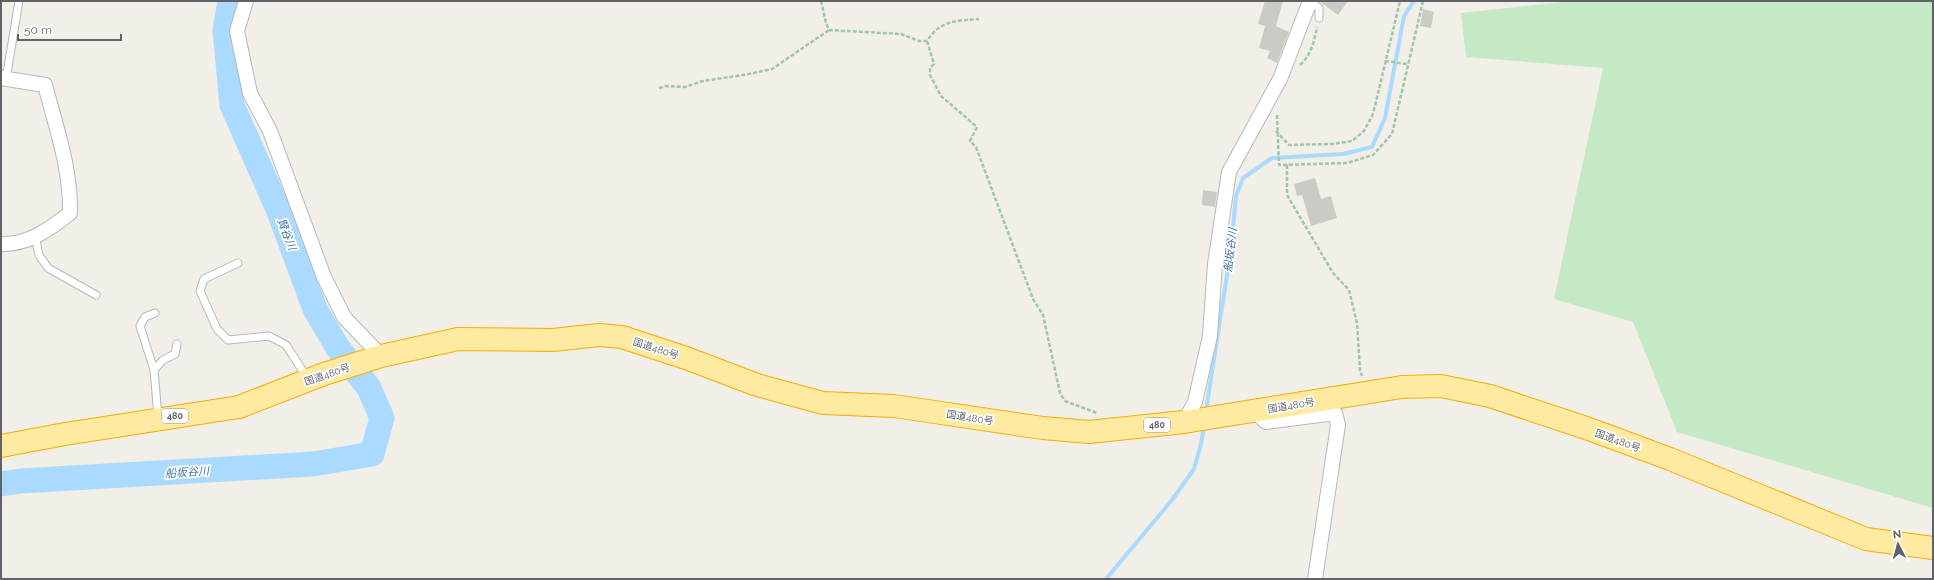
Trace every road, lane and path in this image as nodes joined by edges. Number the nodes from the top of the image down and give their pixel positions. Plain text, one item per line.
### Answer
1 (19, 1) edge
2 (246, 1) edge
3 (820, 1) edge
4 (1310, 1) edge
5 (1400, 1) edge
6 (1423, 1) edge
7 (1319, 18) dead end
8 (979, 19) dead end
9 (829, 30) junction
10 (927, 41) junction
11 (1385, 61) junction
12 (1407, 64) junction
13 (3, 78) edge
14 (659, 88) dead end
15 (1276, 131) dead end
16 (1276, 138) dead end
17 (1287, 165) junction
18 (35, 236) junction
19 (1, 244) edge
20 (238, 263) dead end
21 (96, 295) dead end
22 (156, 313) dead end
23 (176, 344) dead end
24 (373, 359) junction
25 (154, 370) junction
26 (309, 380) junction
27 (1367, 393) junction
28 (1254, 411) junction
29 (1102, 415) dead end
30 (158, 419) junction
31 (1184, 422) junction
32 (1, 446) edge
33 (1933, 548) edge
34 (1315, 579) edge

1 - 13 lane
2 - 24 street
3 - 9 path
4 - 7 lane
4 - 31 street
5 - 11 path
6 - 12 path
8 - 10 path
9 - 10 path
9 - 14 path
10 - 29 path
11 - 12 path
11 - 15 path
12 - 17 path
13 - 18 street
16 - 17 path
17 - 27 path
18 - 19 street
18 - 21 lane
20 - 26 lane
22 - 25 lane
23 - 25 lane
24 - 26 highway, 国道480号 / 480
24 - 31 highway, 国道480号 / 480
25 - 30 lane
26 - 30 highway, 国道480号 / 480
27 - 28 highway, 国道480号 / 480
27 - 33 highway, 国道480号 / 480
28 - 31 highway, 国道480号 / 480
28 - 34 street
30 - 32 highway, 国道480号 / 480

